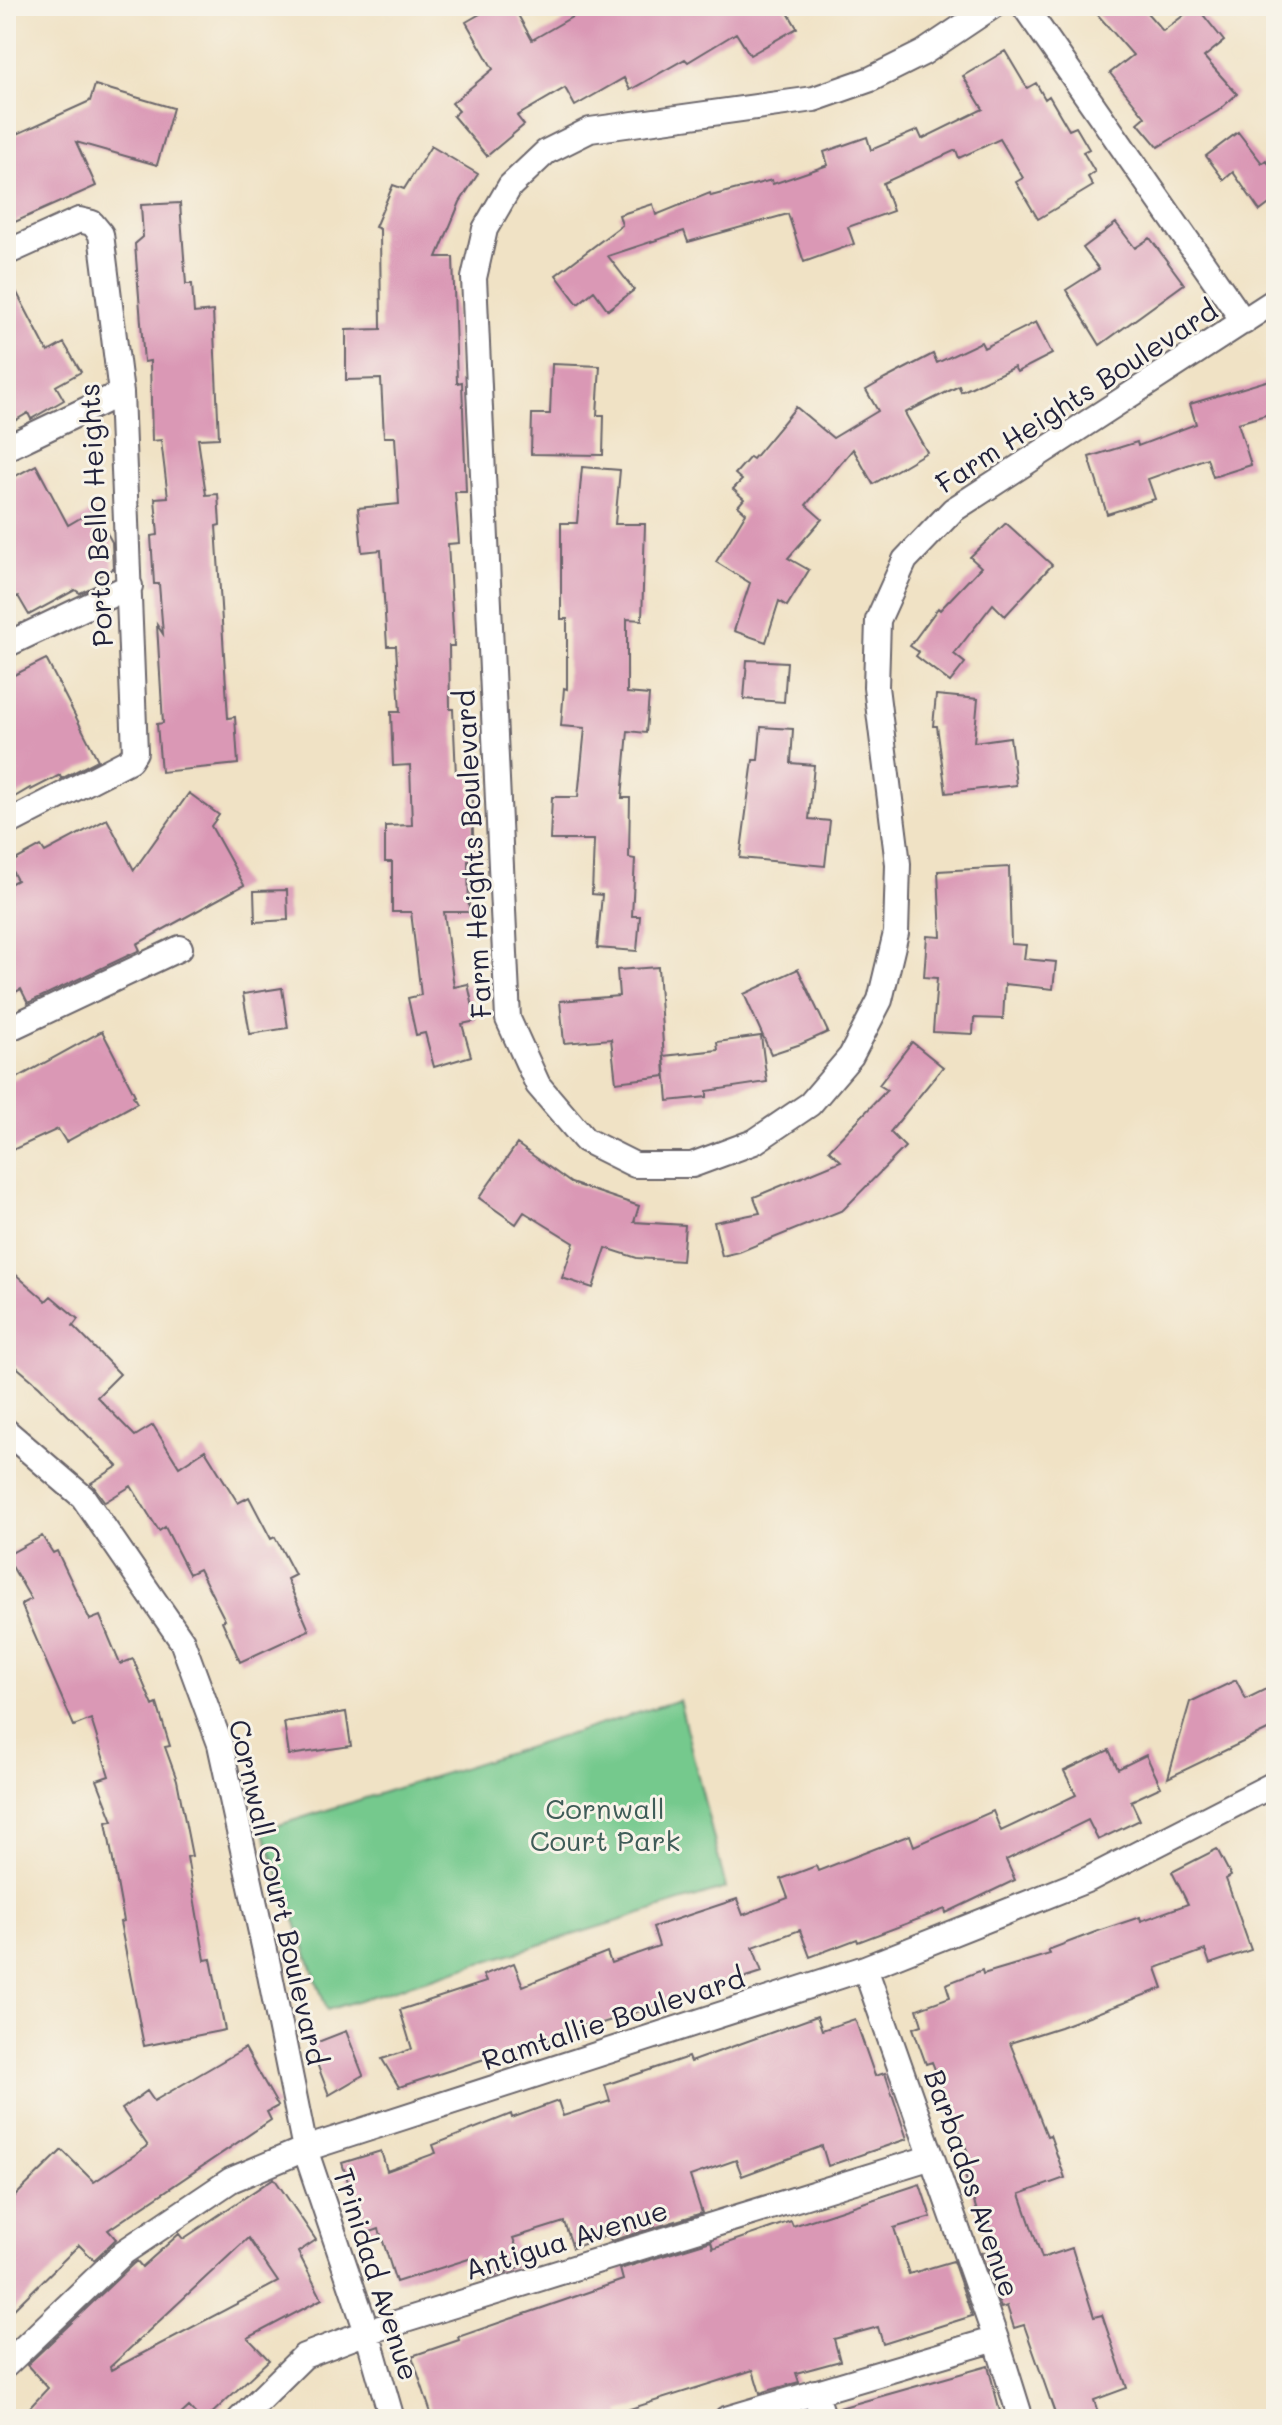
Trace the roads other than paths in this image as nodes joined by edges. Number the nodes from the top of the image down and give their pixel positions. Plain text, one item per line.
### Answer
1 (993, 6) edge
2 (1024, 6) edge
3 (6, 253) edge
4 (1276, 300) edge
5 (1244, 322) junction
6 (121, 393) junction
7 (6, 448) edge
8 (130, 586) junction
9 (6, 645) edge
10 (6, 824) edge
11 (180, 948) dead end
12 (6, 1030) edge
13 (6, 1431) edge
14 (1276, 1783) edge
15 (865, 1968) junction
16 (305, 2149) junction
17 (932, 2157) junction
18 (367, 2332) junction
19 (996, 2339) junction
20 (6, 2365) edge
21 (815, 2392) junction
22 (240, 2419) edge
23 (392, 2419) edge
24 (726, 2419) edge
25 (824, 2419) edge
26 (1021, 2419) edge

1 - 5 street, Farm Heights Boulevard
2 - 5 street
3 - 6 street, Porto Bello Heights
4 - 5 street, Farm Heights Boulevard
6 - 7 street
6 - 8 street, Porto Bello Heights
8 - 9 street
8 - 10 street, Porto Bello Heights
11 - 12 street
13 - 16 street, Cornwall Court Boulevard
14 - 15 street, Ramtallie Boulevard
15 - 16 street, Ramtallie Boulevard
15 - 17 street, Barbados Avenue
16 - 18 street, Trinidad Avenue
16 - 20 street, Ramtallie Boulevard
17 - 18 street, Antigua Avenue
17 - 19 street, Barbados Avenue
18 - 22 street, Antigua Avenue
18 - 23 street, Trinidad Avenue
19 - 21 street
19 - 26 street, Barbados Avenue
21 - 24 street
21 - 25 street

